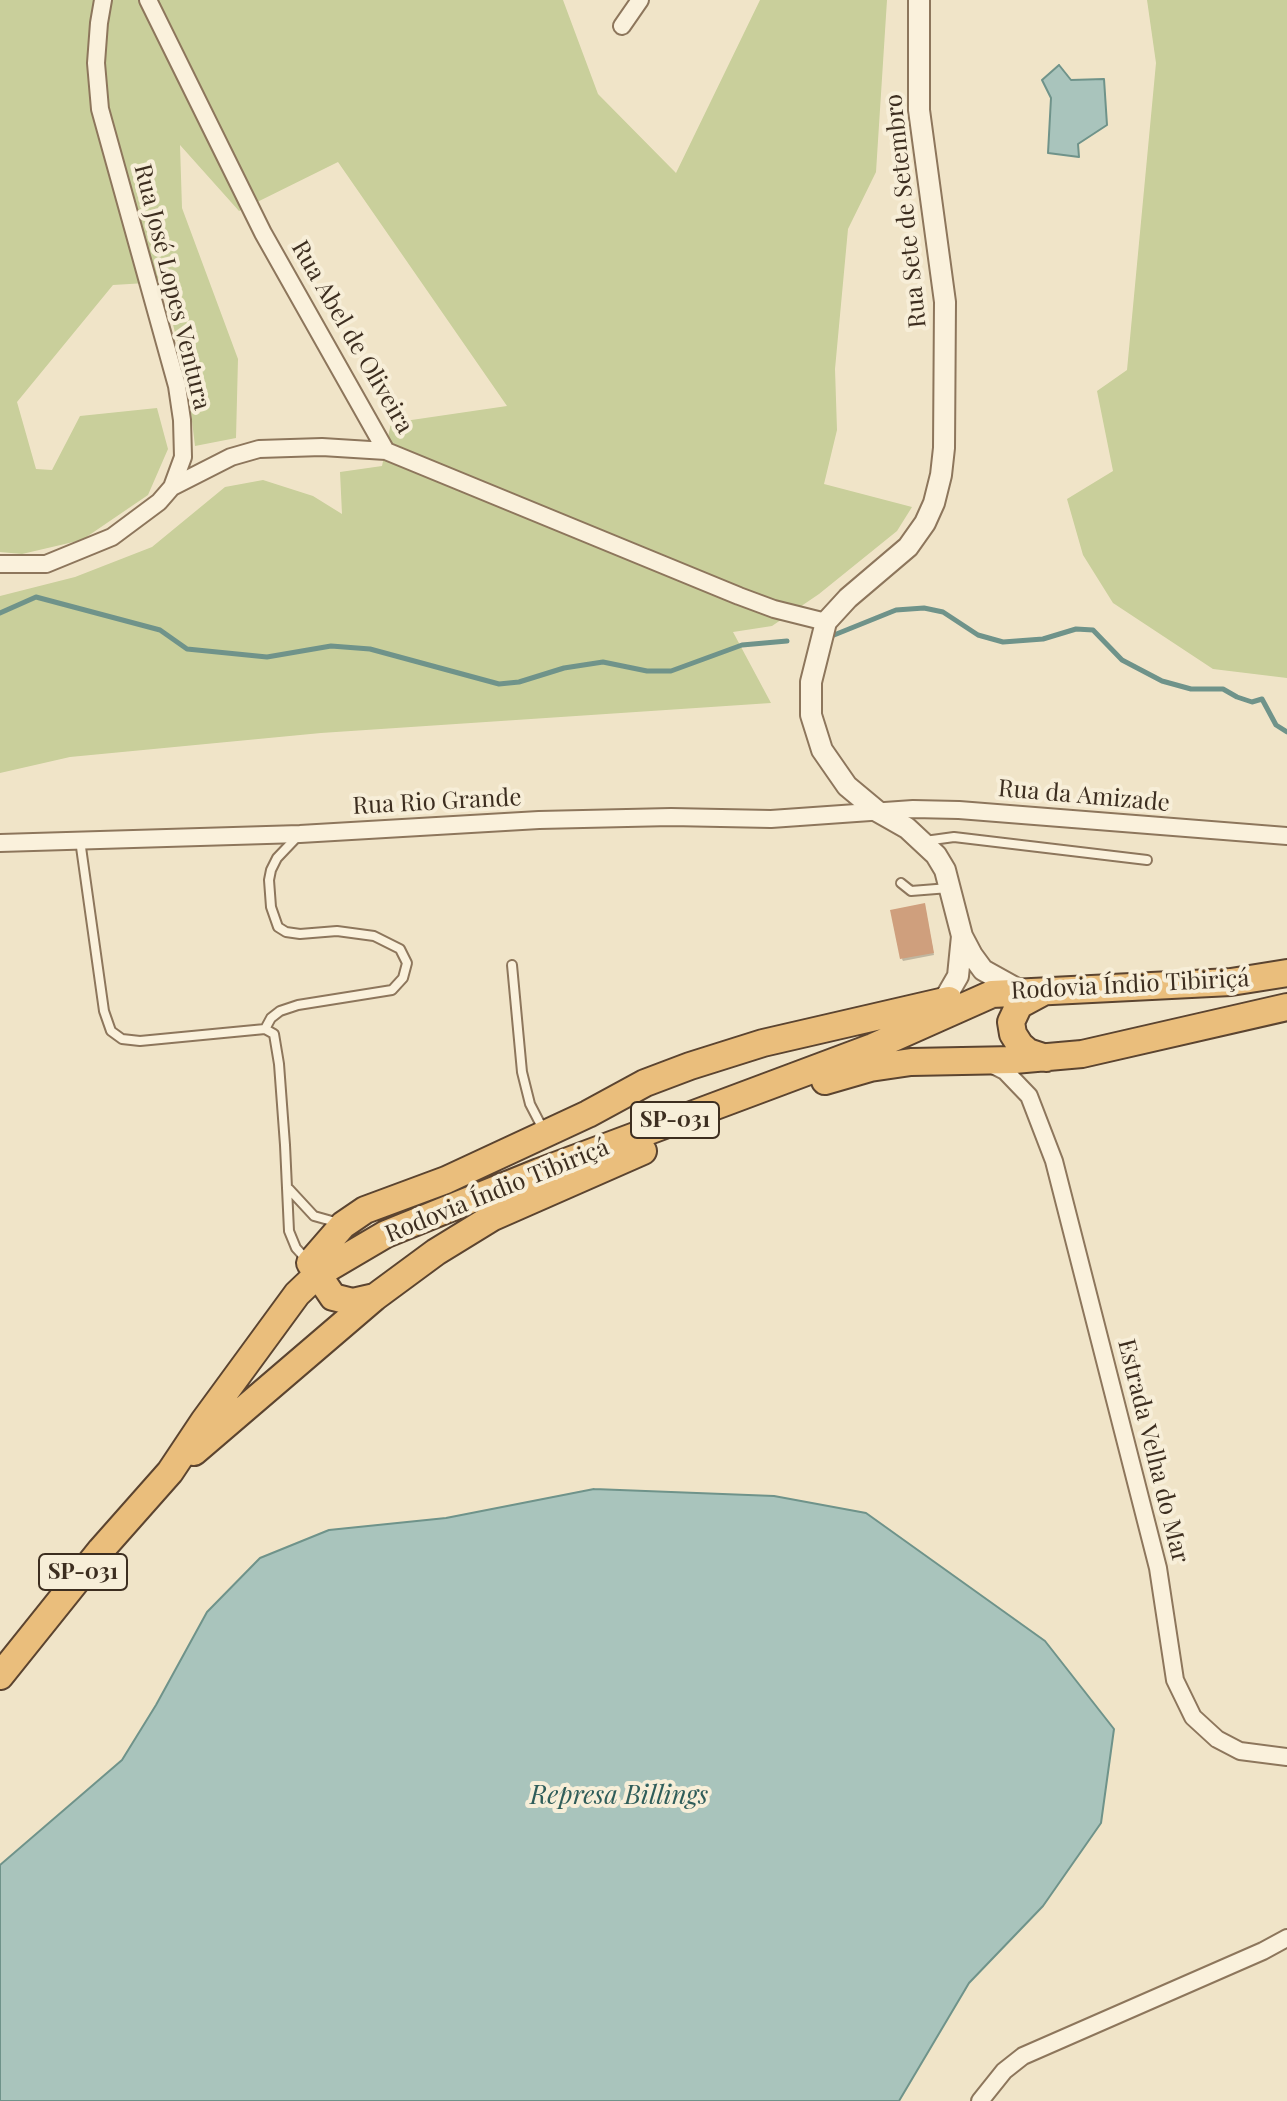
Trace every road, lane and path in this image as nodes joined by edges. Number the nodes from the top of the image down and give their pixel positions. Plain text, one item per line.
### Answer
1 (103, 0) edge
2 (148, 0) edge
3 (640, 0) edge
4 (919, 0) edge
5 (622, 26) dead end
6 (386, 451) junction
7 (172, 487) junction
8 (0, 564) edge
9 (826, 622) junction
10 (877, 811) junction
11 (300, 834) junction
12 (1287, 836) edge
13 (80, 839) junction
14 (924, 841) junction
15 (0, 843) edge
16 (1147, 860) dead end
17 (901, 883) dead end
18 (950, 888) junction
19 (962, 936) junction
20 (512, 965) dead end
21 (1287, 973) edge
22 (1049, 989) junction
23 (1019, 990) junction
24 (992, 994) junction
25 (943, 1002) junction
26 (1287, 1007) edge
27 (265, 1029) junction
28 (1046, 1058) junction
29 (982, 1060) junction
30 (1029, 1096) junction
31 (545, 1134) junction
32 (288, 1189) junction
33 (343, 1225) junction
34 (314, 1268) junction
35 (375, 1297) junction
36 (170, 1472) junction
37 (0, 1676) edge
38 (1287, 1757) edge
39 (1287, 1938) edge
40 (980, 2101) edge

1 - 7 street, Rua José Lopes Ventura
2 - 6 street, Rua Abel de Oliveira
3 - 5 street
4 - 9 street, Rua Sete de Setembro
6 - 7 street
6 - 9 street, Rua Abel de Oliveira
7 - 8 street
9 - 10 street, Rua Sete de Setembro
10 - 11 street, Rua Rio Grande
10 - 12 street, Rua da Amizade
10 - 14 street, Rua Sete de Setembro
11 - 13 street, Rua Rio Grande
11 - 27 lane
13 - 15 street, Rua Rio Grande
13 - 27 lane
14 - 16 lane
14 - 18 street, Rua Sete de Setembro
17 - 18 lane
18 - 19 street, Rua Sete de Setembro
19 - 23 street, Rua Sete de Setembro
19 - 25 street, Rua Sete de Setembro
20 - 31 lane
21 - 22 highway, Rodovia Índio Tibiriçá / SP-031
22 - 23 highway, Rodovia Índio Tibiriçá / SP-031
22 - 28 highway
23 - 24 highway, Rodovia Índio Tibiriçá / SP-031
24 - 25 highway
24 - 34 highway, Rodovia Índio Tibiriçá / SP-031
25 - 31 highway
26 - 28 highway, Rodovia Índio Tibiriçá / SP-031
27 - 32 lane
28 - 29 highway, Rodovia Índio Tibiriçá / SP-031
28 - 30 street
29 - 30 street
29 - 35 highway, Rodovia Índio Tibiriçá / SP-031
30 - 38 street, Estrada Velha do Mar
31 - 33 highway
32 - 33 lane
32 - 34 lane
33 - 34 highway
34 - 35 highway
34 - 36 highway, Rodovia Índio Tibiriçá / SP-031
35 - 36 highway, Rodovia Índio Tibiriçá / SP-031
36 - 37 highway, Rodovia Índio Tibiriçá / SP-031
39 - 40 street

